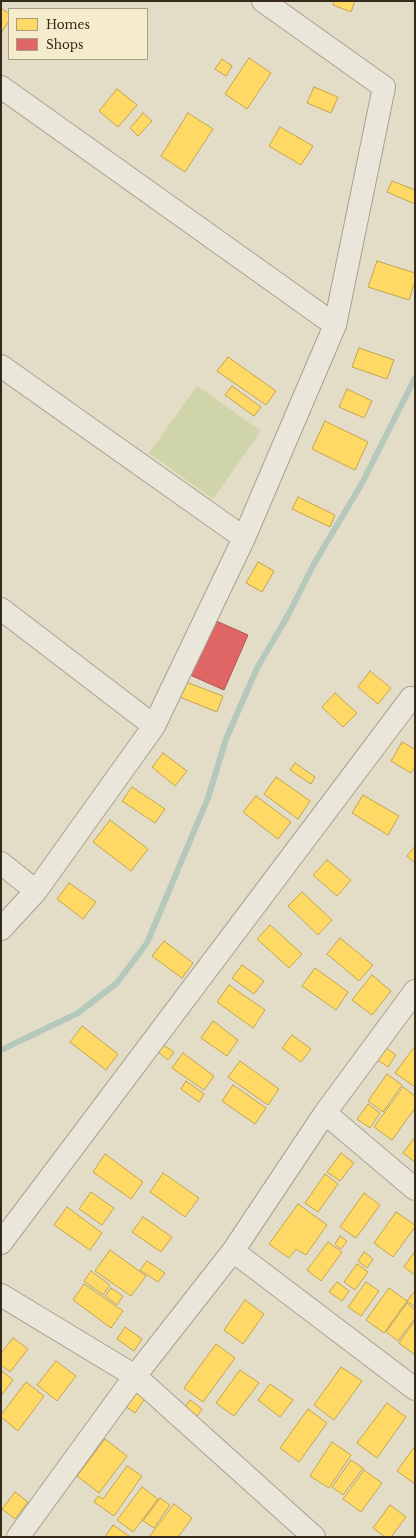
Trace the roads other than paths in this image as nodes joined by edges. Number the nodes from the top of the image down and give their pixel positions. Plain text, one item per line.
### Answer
1 (263, 1) edge
2 (1, 87) edge
3 (335, 325) junction
4 (1, 366) edge
5 (244, 538) junction
6 (1, 609) edge
7 (415, 701) edge
8 (154, 726) junction
9 (1, 863) edge
10 (36, 891) junction
11 (1, 929) edge
12 (415, 991) edge
13 (326, 1113) junction
14 (415, 1189) edge
15 (1, 1243) edge
16 (233, 1251) junction
17 (1, 1295) edge
18 (135, 1376) junction
19 (415, 1389) edge
20 (18, 1537) edge
21 (314, 1537) edge

1 - 3 street
2 - 3 street
3 - 5 street
4 - 5 street
5 - 8 street
6 - 8 street
7 - 15 street
8 - 10 street
9 - 10 street
10 - 11 street
12 - 13 street
13 - 14 street
13 - 16 street
16 - 18 street
16 - 19 street
17 - 18 street
18 - 20 street
18 - 21 street

